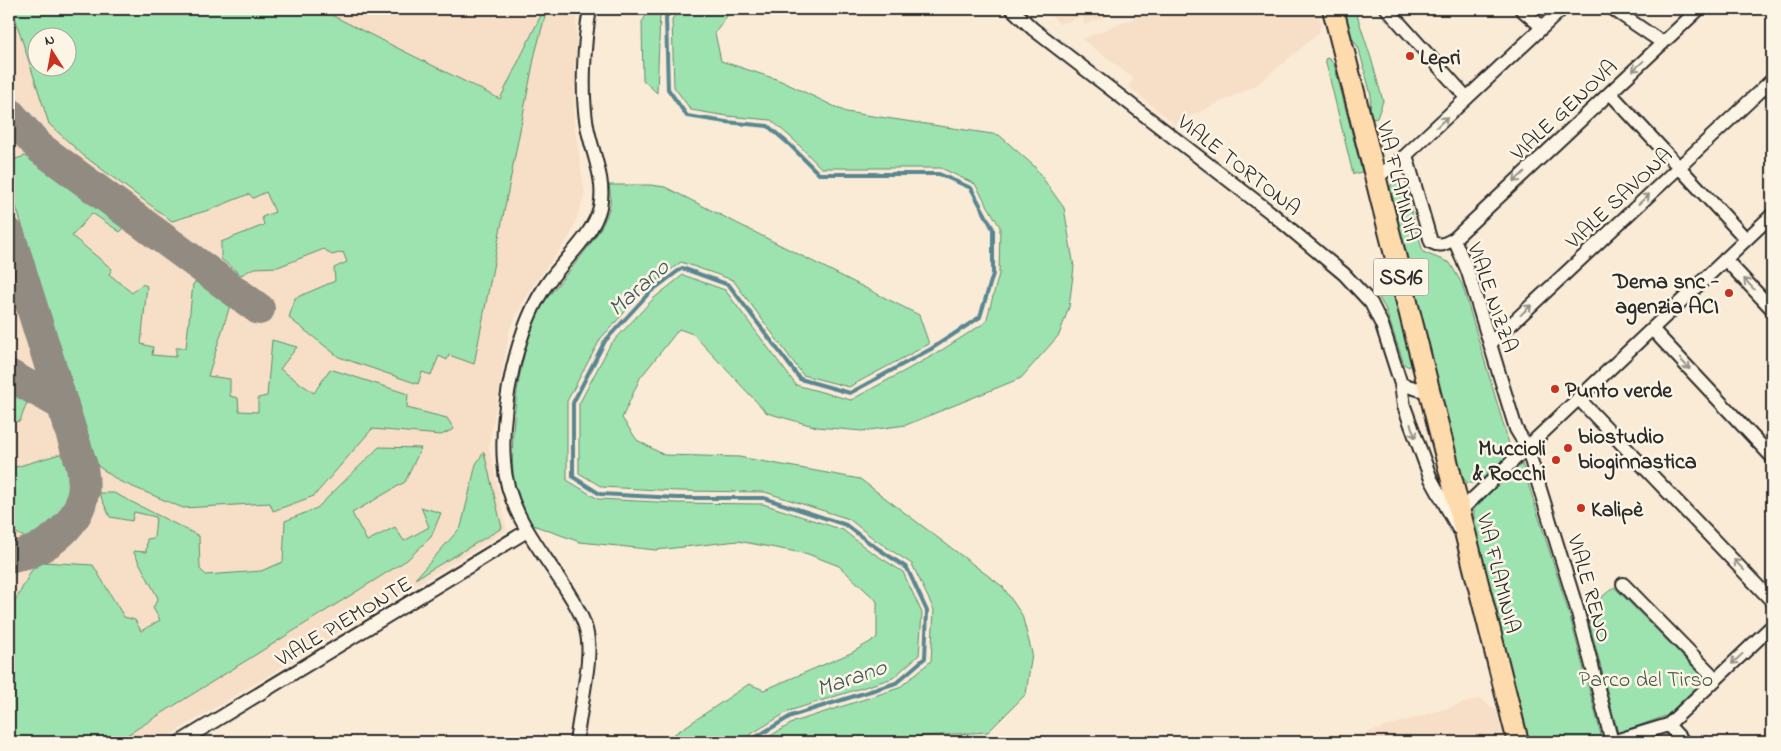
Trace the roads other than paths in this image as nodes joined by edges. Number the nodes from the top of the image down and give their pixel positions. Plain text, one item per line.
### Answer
1 (590, 9) edge
2 (1012, 9) edge
3 (1333, 9) edge
4 (1387, 9) edge
5 (1521, 9) edge
6 (1562, 9) edge
7 (1613, 9) edge
8 (1699, 9) edge
9 (1542, 27) junction
10 (1662, 43) junction
11 (1772, 80) edge
12 (1610, 93) junction
13 (1468, 98) junction
14 (1406, 155) junction
15 (1679, 167) junction
16 (1375, 179) junction
17 (1772, 215) edge
18 (1454, 239) junction
19 (1746, 239) junction
20 (1725, 259) junction
21 (1772, 309) edge
22 (1652, 329) junction
23 (1490, 344) junction
24 (1401, 384) junction
25 (1431, 393) junction
26 (1578, 398) junction
27 (1527, 447) junction
28 (1772, 457) edge
29 (1460, 511) junction
30 (527, 530) junction
31 (1468, 546) junction
32 (1622, 584) dead end
33 (1772, 601) edge
34 (1772, 626) edge
35 (1716, 679) junction
36 (1668, 725) junction
37 (180, 742) edge
38 (576, 742) edge
39 (1518, 742) edge
40 (1612, 742) edge
41 (1684, 742) edge

1 - 30 street
2 - 24 street, VIALE TORTONA
3 - 16 main road, VIA FLAMINIA / SS16
4 - 13 street
5 - 9 street
6 - 9 street
7 - 10 street
8 - 10 street, VIALE GENOVA
9 - 13 street
10 -> 12 street, VIALE GENOVA
11 - 15 street, VIALE SAVONA
12 - 15 street
12 -> 18 street, VIALE GENOVA
14 -> 13 street
14 - 16 street
14 - 18 street, VIALE NIZZA
15 - 19 street
23 -> 15 street, VIALE SAVONA
16 - 25 main road, VIA FLAMINIA / SS16
17 - 19 street
18 - 23 street, VIALE NIZZA
19 - 20 street
21 -> 20 street
20 - 22 street
22 - 26 street
22 -> 28 street
23 - 27 street, VIALE NIZZA
24 - 25 street
24 -> 31 street, VIALE TORTONA
25 - 29 main road, VIA FLAMINIA / SS16
26 - 27 street
33 -> 26 street
27 - 29 street
27 - 40 street, VIALE RENO
29 - 31 main road, VIA FLAMINIA / SS16
30 - 37 street, VIALE PIEMONTE
30 - 38 street
31 - 39 main road, VIA FLAMINIA / SS16
32 - 35 street
34 -> 35 street
35 - 36 street
36 - 40 street
36 - 41 street

